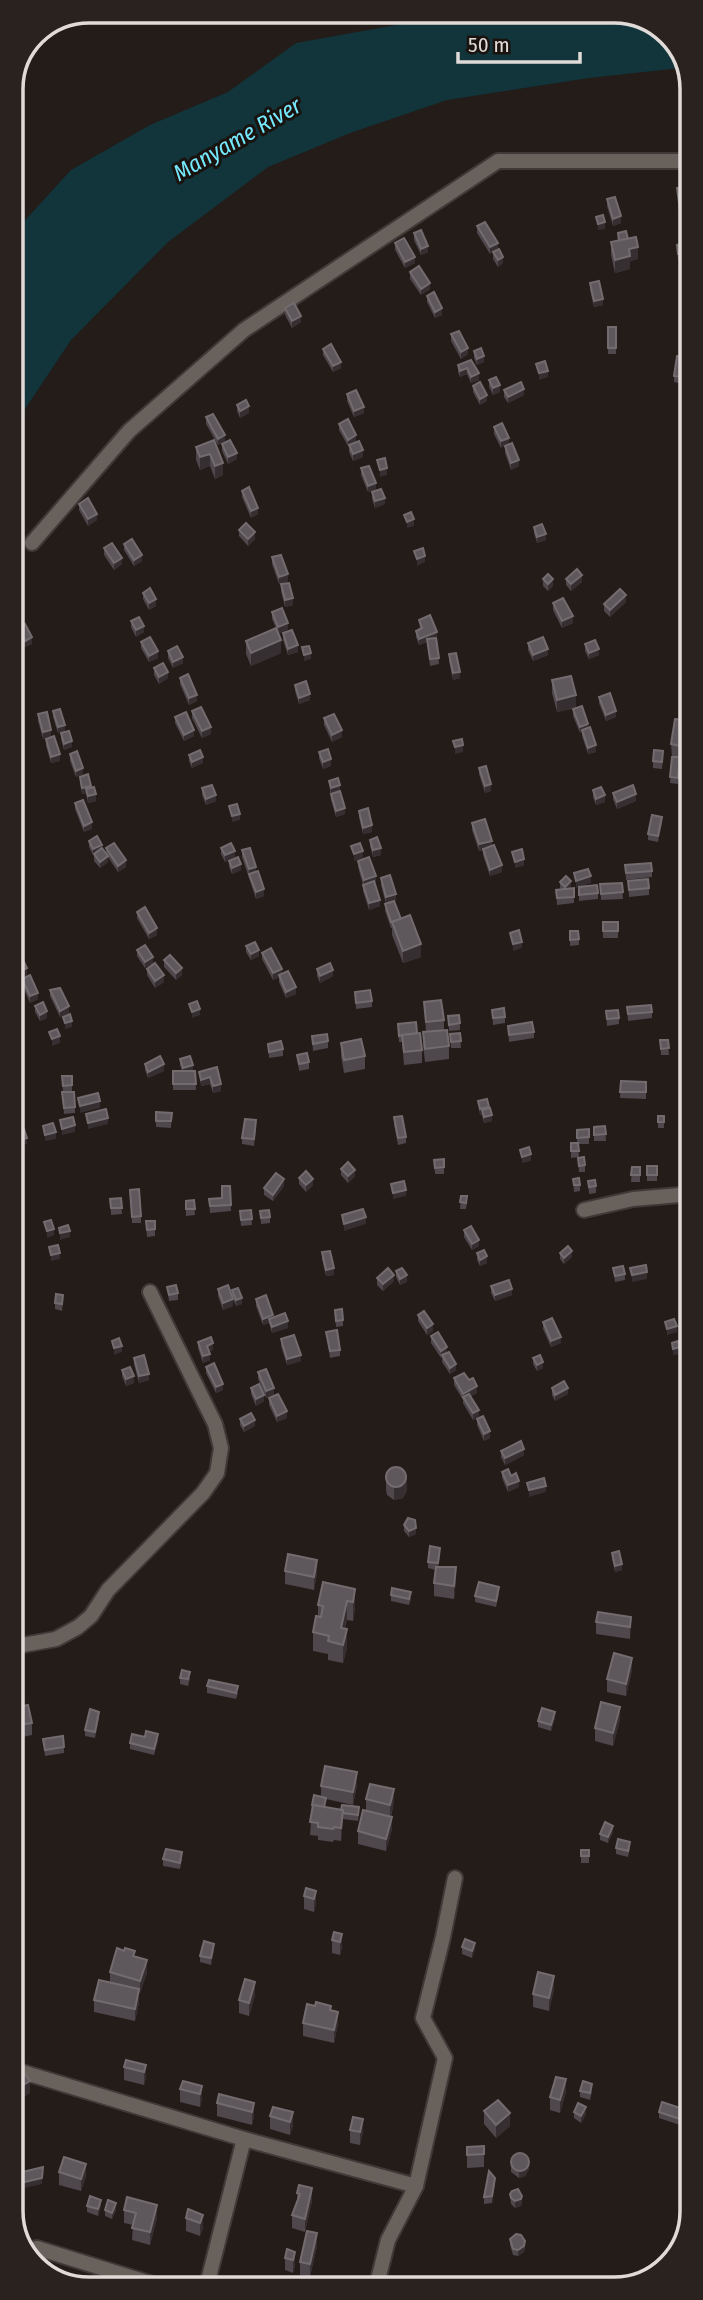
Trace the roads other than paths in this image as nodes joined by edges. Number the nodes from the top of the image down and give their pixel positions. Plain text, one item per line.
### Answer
1 (680, 161) edge
2 (32, 543) dead end
3 (680, 1195) edge
4 (584, 1210) dead end
5 (150, 1292) dead end
6 (23, 1645) edge
7 (454, 1878) dead end
8 (23, 2072) edge
9 (244, 2138) junction
10 (416, 2186) junction
11 (35, 2249) edge
12 (130, 2277) edge
13 (209, 2277) edge
14 (379, 2277) edge

1 - 2 street
3 - 4 street
5 - 6 street
7 - 10 street
8 - 9 street
9 - 10 street
9 - 13 street
10 - 14 street
11 - 12 street

